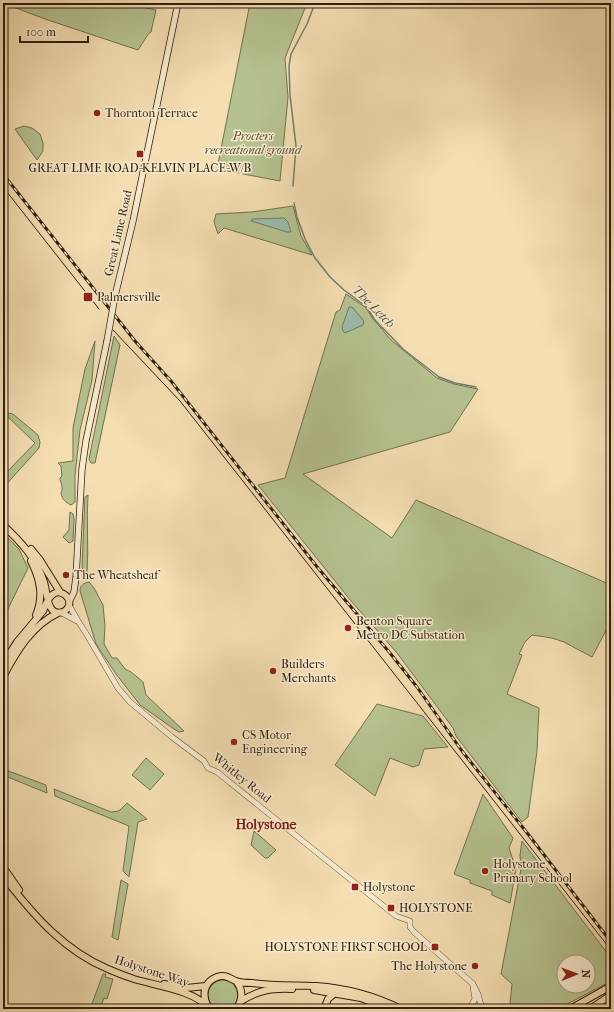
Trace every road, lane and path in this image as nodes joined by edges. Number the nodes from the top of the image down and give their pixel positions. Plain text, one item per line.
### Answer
1 (178, 3) edge
2 (3, 525) edge
3 (17, 538) junction
4 (75, 588) junction
5 (61, 593) junction
6 (49, 600) junction
7 (69, 603) junction
8 (59, 612) junction
9 (34, 620) junction
10 (78, 622) junction
11 (3, 664) edge
12 (3, 677) edge
13 (3, 865) edge
14 (3, 878) edge
15 (467, 978) junction
16 (237, 982) junction
17 (206, 986) junction
18 (611, 986) edge
19 (335, 994) junction
20 (611, 995) edge
21 (241, 1001) junction
22 (611, 1005) edge
23 (208, 1007) edge
24 (236, 1009) edge
25 (324, 1009) edge
26 (389, 1009) edge
27 (401, 1009) edge
28 (469, 1009) edge
29 (482, 1009) edge
30 (570, 1009) edge
31 (590, 1009) edge
32 (605, 1009) edge

1 - 4 main road, Great Lime Road, bridge
2 - 3 main road
3 - 5 main road
3 - 6 main road
3 - 9 main road
4 - 5 main road
4 - 7 main road, Great Lime Road
5 - 6 main road
5 - 7 main road
6 - 8 main road
6 - 9 main road
7 - 8 main road
7 - 10 street, Whitley Road
8 - 10 street, Whitley Road
8 - 12 main road
9 - 11 main road
10 - 15 street, Whitley Road
13 - 17 main road, Holystone Way
14 - 23 main road, Holystone Way
15 - 28 street, Whitley Road
15 - 29 street, Whitley Road
16 - 17 main road, Holystone Way
16 - 21 main road
16 - 27 main road, Holystone Way
17 - 23 main road, Holystone Way
18 - 30 main road
19 - 21 main road
19 - 25 main road
19 - 26 main road
20 - 31 main road
21 - 24 main road
22 - 32 main road

